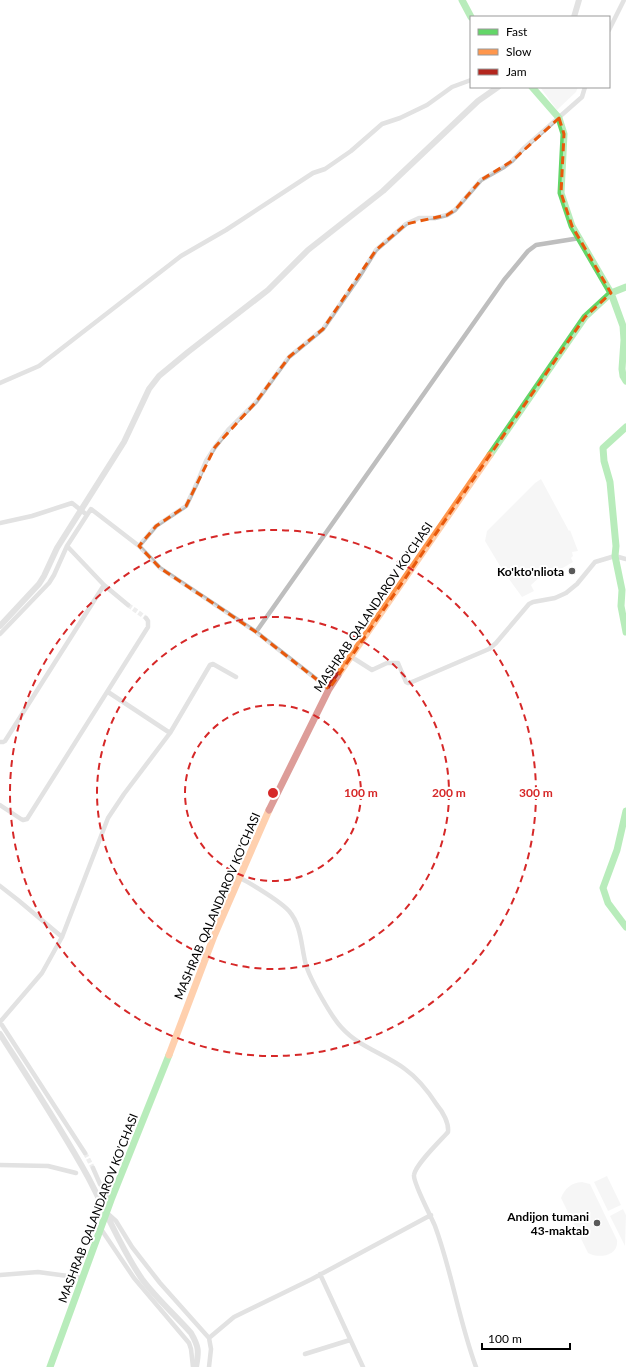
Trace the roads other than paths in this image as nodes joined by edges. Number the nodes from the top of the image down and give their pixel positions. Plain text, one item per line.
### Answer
1 (462, 0) edge
2 (624, 0) edge
3 (470, 16) edge
4 (610, 28) edge
5 (470, 80) edge
6 (533, 88) edge
7 (585, 88) edge
8 (559, 118) junction
9 (580, 238) junction
10 (626, 288) edge
11 (611, 293) junction
12 (626, 381) edge
13 (0, 383) edge
14 (626, 427) edge
15 (86, 514) junction
16 (0, 523) edge
17 (67, 546) junction
18 (139, 546) junction
19 (614, 556) junction
20 (626, 559) edge
21 (104, 585) junction
22 (128, 605) tunnel mouth
23 (146, 618) dead end
24 (256, 632) junction
25 (626, 632) edge
26 (0, 634) edge
27 (350, 656) junction
28 (236, 677) dead end
29 (329, 689) junction
30 (108, 692) junction
31 (170, 732) junction
32 (0, 742) edge
33 (0, 805) edge
34 (626, 811) edge
35 (239, 877) junction
36 (0, 886) edge
37 (626, 927) edge
38 (62, 937) junction
39 (0, 1022) edge
40 (85, 1153) tunnel mouth
41 (0, 1166) edge
42 (94, 1168) tunnel mouth
43 (76, 1173) dead end
44 (111, 1202) junction
45 (107, 1213) junction
46 (431, 1215) junction
47 (101, 1229) junction
48 (320, 1274) junction
49 (0, 1275) edge
50 (83, 1278) junction
51 (209, 1338) junction
52 (350, 1340) junction
53 (305, 1354) dead end
54 (50, 1367) edge
55 (193, 1367) edge
56 (209, 1367) edge
57 (363, 1367) edge
58 (476, 1367) edge

1 - 3 main road
2 - 4 street
5 - 13 street
6 - 8 main road
7 - 8 street
8 - 9 main road
8 - 18 street
9 - 11 main road
9 - 24 street
10 - 11 main road
11 - 12 main road
11 - 27 main road, MASHRAB QALANDAROV KO'CHASI
14 - 19 main road
15 - 16 street
15 - 17 street
15 - 18 street
17 - 21 street
17 - 26 street
18 - 24 street
19 - 20 street
19 - 25 main road
19 - 27 street
21 - 22 street
21 - 32 street
23 - 30 street
24 - 29 street
27 - 29 main road, MASHRAB QALANDAROV KO'CHASI
28 - 31 street
29 - 35 main road, MASHRAB QALANDAROV KO'CHASI
30 - 31 street
30 - 33 street
31 - 38 street
34 - 37 main road
35 - 44 main road, MASHRAB QALANDAROV KO'CHASI
35 - 46 street
36 - 38 street
38 - 39 street
39 - 40 street
41 - 43 street
42 - 44 street
44 - 45 main road, MASHRAB QALANDAROV KO'CHASI
45 - 47 main road, MASHRAB QALANDAROV KO'CHASI
45 - 51 street
46 - 48 street
46 - 58 street
47 - 50 main road, MASHRAB QALANDAROV KO'CHASI
47 - 55 street
48 - 51 street
48 - 52 street
49 - 50 street
50 - 54 main road, MASHRAB QALANDAROV KO'CHASI
51 - 56 street
52 - 53 street
52 - 57 street

